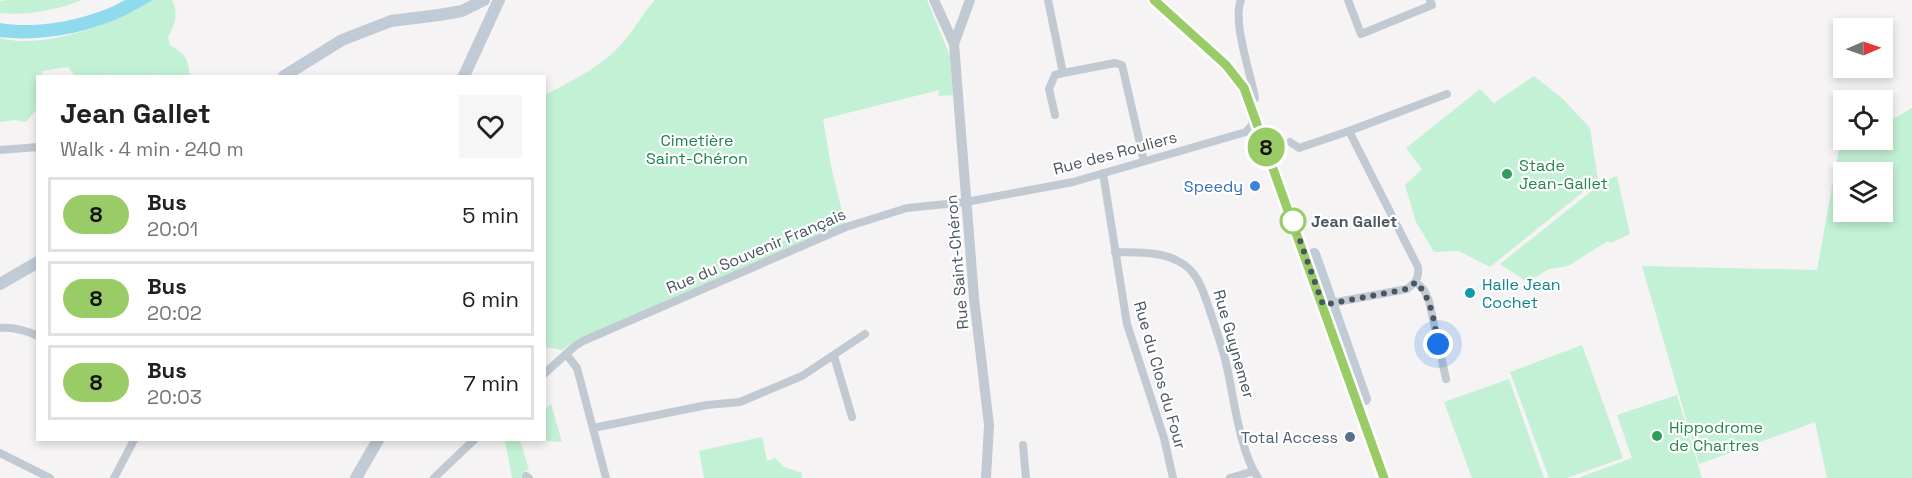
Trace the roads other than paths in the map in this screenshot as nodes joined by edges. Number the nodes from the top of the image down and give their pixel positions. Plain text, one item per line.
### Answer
1 (494, 0) edge
2 (499, 0) edge
3 (934, 0) edge
4 (970, 0) edge
5 (1048, 0) edge
6 (1154, 0) edge
7 (1165, 0) edge
8 (1233, 0) edge
9 (1241, 0) edge
10 (1348, 0) edge
11 (1430, 0) edge
12 (476, 2) edge
13 (491, 16) junction
14 (1239, 23) junction
15 (954, 44) junction
16 (1244, 72) junction
17 (1063, 73) junction
18 (285, 75) edge
19 (464, 75) edge
20 (1447, 94) dead end
21 (1252, 101) junction
22 (1056, 116) dead end
23 (1350, 131) junction
24 (1290, 142) dead end
25 (36, 147) edge
26 (0, 150) edge
27 (1143, 161) junction
28 (1103, 173) junction
29 (966, 202) junction
30 (1115, 252) junction
31 (36, 263) edge
32 (1416, 282) junction
33 (0, 284) edge
34 (1328, 303) junction
35 (0, 328) edge
36 (865, 334) dead end
37 (36, 335) edge
38 (566, 354) junction
39 (834, 356) junction
40 (546, 372) edge
41 (1446, 379) dead end
42 (852, 417) dead end
43 (593, 428) junction
44 (133, 441) edge
45 (377, 441) edge
46 (473, 441) edge
47 (1023, 445) dead end
48 (0, 453) edge
49 (1256, 475) edge
50 (38, 476) edge
51 (50, 478) edge
52 (114, 478) edge
53 (356, 478) edge
54 (434, 478) edge
55 (606, 478) edge
56 (986, 478) edge
57 (1026, 478) edge
58 (1173, 478) edge
59 (1230, 478) edge
60 (1384, 478) edge
61 (1392, 478) edge

1 - 13 main road
2 - 13 main road
3 - 15 street
4 - 15 street
5 - 17 street
6 - 16 main road
7 - 16 main road
8 - 14 street
9 - 14 street
10 - 11 street
12 - 13 main road
12 - 18 main road
13 - 19 main road
14 - 16 street
15 - 29 street, Rue Saint-Chéron
16 - 21 main road
16 - 21 street
17 - 22 street
17 - 27 street
20 - 23 street
21 - 27 street, Rue des Rouliers
21 - 34 main road
23 - 24 street
23 - 32 street
25 - 26 street
27 - 28 street, Rue des Rouliers
28 - 29 street, Rue des Rouliers
28 - 30 street, Rue du Clos du Four
29 - 38 street, Rue du Souvenir Français
29 - 56 street, Rue Saint-Chéron
30 - 49 street, Rue Guynemer
30 - 58 street, Rue du Clos du Four
31 - 33 main road
32 - 34 street
32 - 41 street
34 - 60 main road
34 - 61 main road
35 - 37 street
36 - 39 street
38 - 40 street, Rue du Souvenir Français
38 - 43 street
39 - 42 street
39 - 43 street
43 - 55 street
44 - 52 street
45 - 53 main road
46 - 54 street
47 - 57 street
48 - 50 street
49 - 59 street
50 - 51 street

